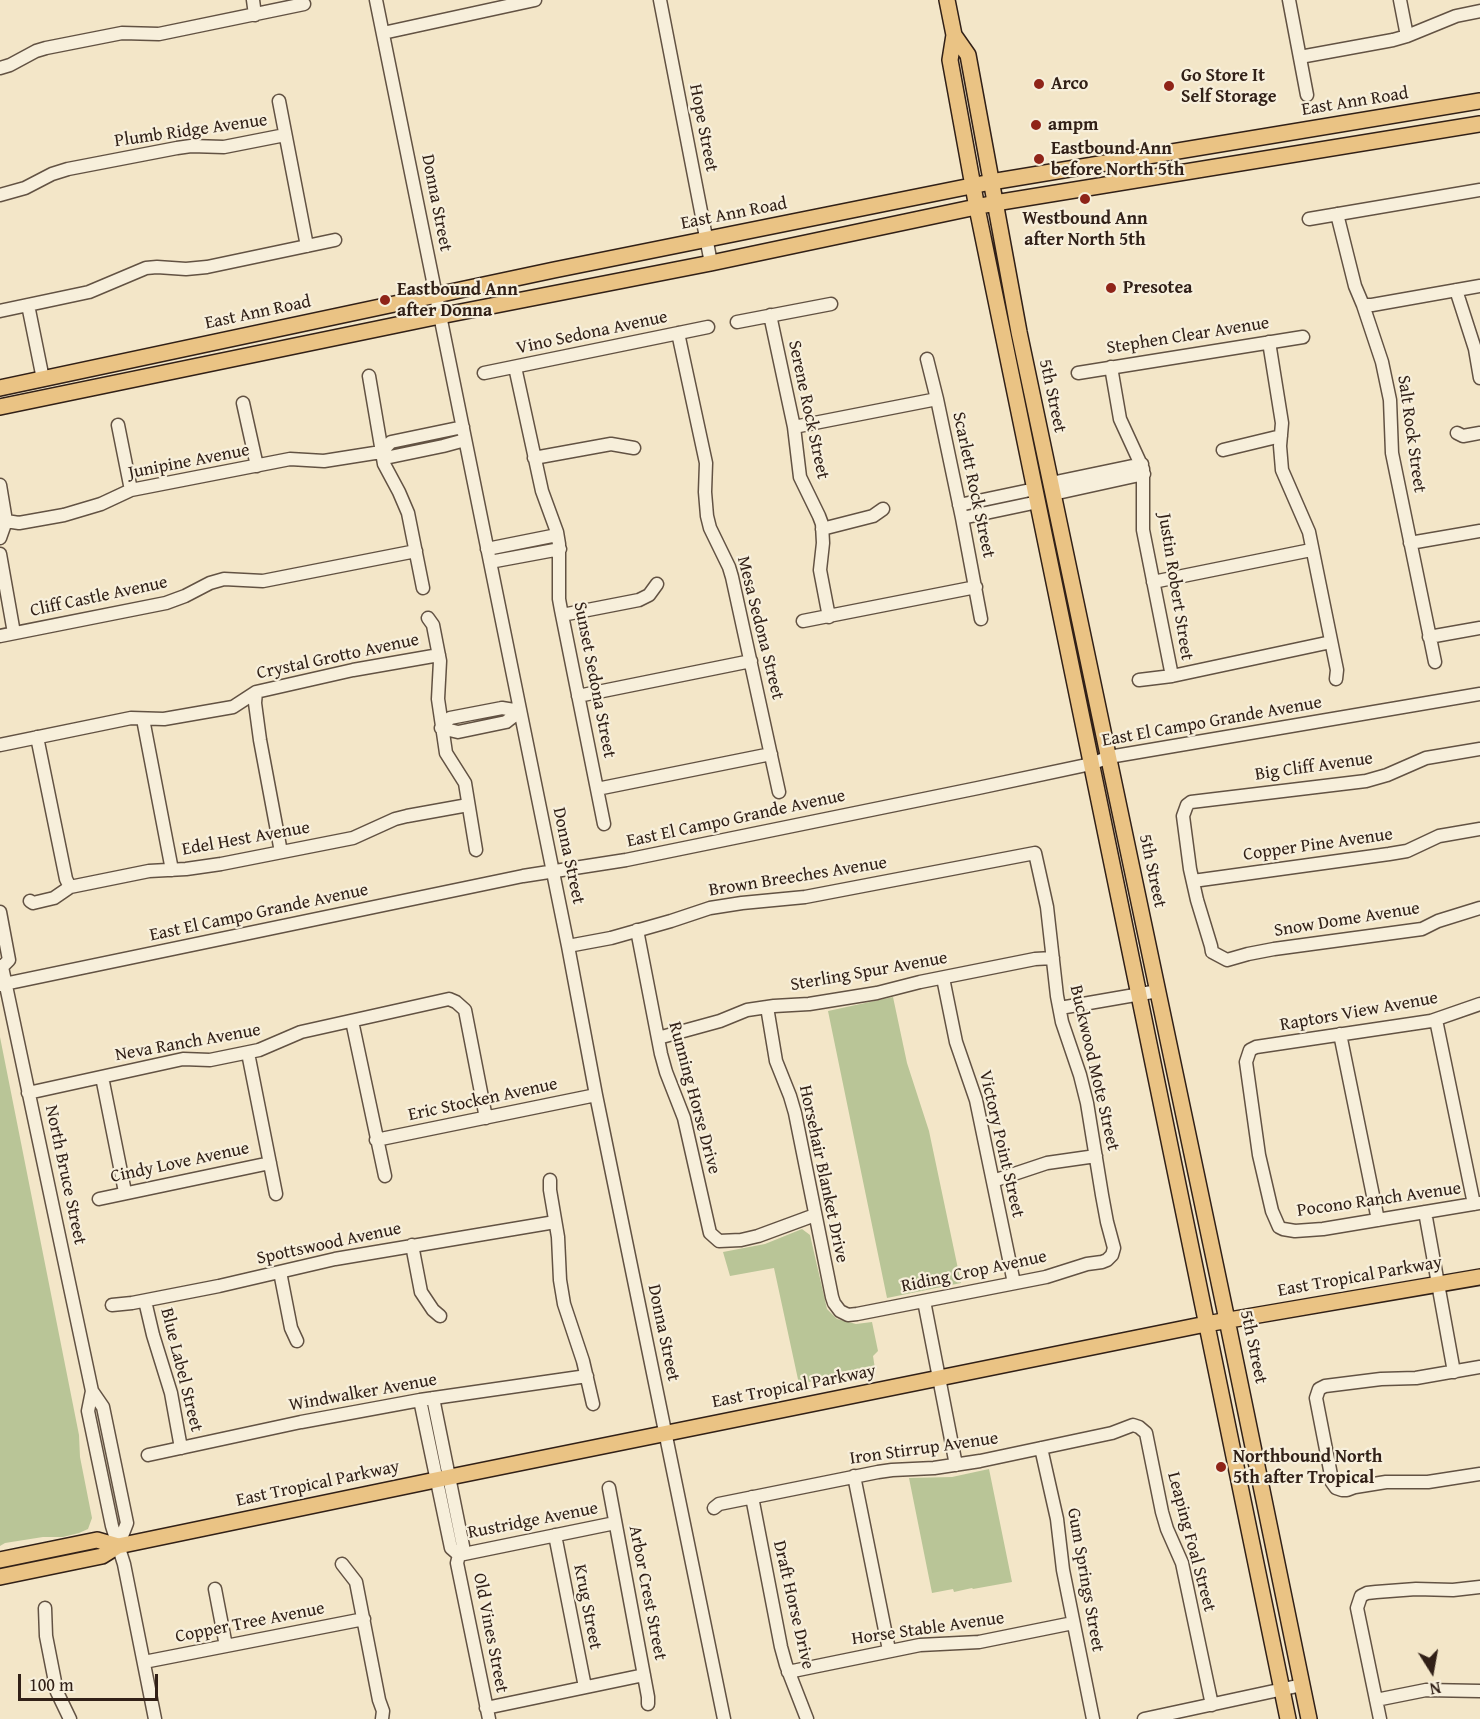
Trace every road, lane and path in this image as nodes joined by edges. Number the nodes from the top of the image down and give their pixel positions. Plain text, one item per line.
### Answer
1 (253, 0) edge
2 (376, 0) edge
3 (535, 0) edge
4 (660, 0) edge
5 (947, 0) edge
6 (1289, 0) edge
7 (1400, 0) edge
8 (304, 4) dead end
9 (1480, 11) edge
10 (255, 15) junction
11 (383, 33) junction
12 (954, 35) junction
13 (1407, 36) junction
14 (1300, 57) junction
15 (0, 68) edge
16 (1307, 95) dead end
17 (279, 101) dead end
18 (1480, 101) edge
19 (1480, 124) edge
20 (1324, 127) junction
21 (285, 135) junction
22 (1266, 159) junction
23 (992, 182) junction
24 (973, 186) junction
25 (1480, 190) edge
26 (0, 195) edge
27 (995, 204) junction
28 (977, 208) junction
29 (1337, 214) junction
30 (1310, 219) dead end
31 (707, 239) junction
32 (335, 240) dead end
33 (307, 246) junction
34 (711, 263) junction
35 (1480, 286) edge
36 (1456, 290) junction
37 (436, 294) junction
38 (831, 304) dead end
39 (28, 305) junction
40 (1363, 305) junction
41 (0, 311) edge
42 (770, 315) junction
43 (440, 316) junction
44 (737, 322) dead end
45 (708, 327) dead end
46 (678, 333) junction
47 (1303, 337) dead end
48 (1269, 342) junction
49 (927, 359) dead end
50 (515, 367) junction
51 (1111, 367) junction
52 (484, 373) dead end
53 (1078, 373) dead end
54 (369, 376) dead end
55 (1480, 378) edge
56 (43, 379) junction
57 (0, 388) edge
58 (937, 399) junction
59 (243, 402) dead end
60 (0, 407) edge
61 (118, 425) dead end
62 (463, 427) junction
63 (794, 427) junction
64 (1457, 433) dead end
65 (1024, 434) junction
66 (1480, 434) edge
67 (1281, 436) junction
68 (465, 440) junction
69 (634, 448) dead end
70 (1223, 450) dead end
71 (381, 452) junction
72 (534, 458) junction
73 (257, 466) junction
74 (1143, 469) junction
75 (0, 485) edge
76 (1052, 489) junction
77 (131, 490) junction
78 (1037, 496) junction
79 (959, 505) junction
80 (883, 509) dead end
81 (962, 518) junction
82 (6, 521) junction
83 (822, 529) junction
84 (1480, 531) edge
85 (557, 535) junction
86 (0, 538) edge
87 (1410, 543) junction
88 (1064, 544) junction
89 (487, 549) junction
90 (560, 549) junction
91 (1311, 550) junction
92 (416, 551) junction
93 (0, 554) edge
94 (490, 562) junction
95 (1153, 582) junction
96 (657, 584) dead end
97 (976, 587) junction
98 (423, 588) dead end
99 (562, 615) junction
100 (829, 617) junction
101 (428, 618) dead end
102 (981, 620) dead end
103 (803, 621) dead end
104 (1480, 628) edge
105 (14, 633) junction
106 (0, 636) edge
107 (1429, 638) junction
108 (1331, 642) junction
109 (439, 655) junction
110 (751, 661) junction
111 (1435, 662) dead end
112 (1172, 676) junction
113 (1336, 679) dead end
114 (1139, 680) dead end
115 (256, 692) junction
116 (1480, 694) edge
117 (578, 696) junction
118 (520, 711) junction
119 (143, 718) junction
120 (441, 728) junction
121 (37, 737) junction
122 (0, 745) edge
123 (1480, 749) edge
124 (771, 754) junction
125 (1109, 757) junction
126 (1091, 764) junction
127 (597, 789) junction
128 (779, 792) dead end
129 (468, 805) junction
130 (604, 824) dead end
131 (1480, 829) edge
132 (476, 850) dead end
133 (281, 852) junction
134 (1035, 853) joint
135 (172, 870) junction
136 (553, 872) junction
137 (1193, 881) junction
138 (70, 887) junction
139 (30, 901) dead end
140 (1480, 908) edge
141 (0, 912) edge
142 (638, 930) junction
143 (568, 946) junction
144 (1053, 958) junction
145 (1, 967) edge
146 (943, 978) junction
147 (3, 984) edge
148 (1158, 991) junction
149 (1140, 994) junction
150 (1480, 1004) edge
151 (767, 1007) junction
152 (1060, 1008) junction
153 (1436, 1020) junction
154 (352, 1021) junction
155 (1340, 1035) junction
156 (658, 1038) junction
157 (248, 1053) junction
158 (102, 1077) junction
159 (28, 1093) junction
160 (596, 1095) junction
161 (486, 1118) junction
162 (376, 1140) junction
163 (1096, 1156) junction
164 (270, 1162) junction
165 (385, 1176) dead end
166 (550, 1180) dead end
167 (993, 1181) junction
168 (125, 1192) junction
169 (276, 1194) dead end
170 (99, 1199) dead end
171 (1477, 1204) edge
172 (1425, 1212) junction
173 (815, 1215) junction
174 (1378, 1220) junction
175 (555, 1222) junction
176 (1283, 1229) joint
177 (412, 1245) junction
178 (1112, 1255) joint
179 (280, 1272) junction
180 (1480, 1277) edge
181 (1014, 1283) junction
182 (1439, 1284) junction
183 (145, 1301) junction
184 (924, 1301) junction
185 (112, 1305) dead end
186 (840, 1311) joint
187 (440, 1316) dead end
188 (1227, 1320) junction
189 (1206, 1324) junction
190 (297, 1341) dead end
191 (1480, 1367) edge
192 (1454, 1372) junction
193 (587, 1376) junction
194 (939, 1377) junction
195 (433, 1398) junction
196 (420, 1400) junction
197 (593, 1404) dead end
198 (1139, 1427) joint
199 (665, 1433) junction
200 (181, 1448) junction
201 (1041, 1448) junction
202 (148, 1455) dead end
203 (956, 1465) junction
204 (1480, 1474) edge
205 (854, 1476) junction
206 (443, 1478) junction
207 (609, 1488) dead end
208 (752, 1497) junction
209 (714, 1508) dead end
210 (615, 1523) junction
211 (555, 1535) junction
212 (118, 1546) junction
213 (459, 1555) junction
214 (0, 1560) edge
215 (342, 1564) dead end
216 (0, 1577) edge
217 (1480, 1587) edge
218 (215, 1589) dead end
219 (45, 1608) dead end
220 (364, 1619) junction
221 (1073, 1623) junction
222 (226, 1646) junction
223 (889, 1650) junction
224 (144, 1662) junction
225 (788, 1672) junction
226 (644, 1675) junction
227 (1302, 1685) junction
228 (585, 1687) junction
229 (1282, 1690) junction
230 (1480, 1690) edge
231 (1376, 1700) junction
232 (648, 1704) dead end
233 (1212, 1705) junction
234 (488, 1713) edge
235 (382, 1718) edge
236 (69, 1719) edge
237 (155, 1719) edge
238 (724, 1719) edge
239 (807, 1719) edge
240 (1093, 1719) edge
241 (1144, 1719) edge
242 (1288, 1719) edge
243 (1309, 1719) edge
244 (1380, 1719) edge

1 - 10 street
2 - 11 street, Donna Street
3 - 11 street
4 - 31 street, Hope Street
5 - 12 main road, 5th Street
6 - 14 street
7 - 13 street
8 - 10 street
9 - 13 street
10 - 15 street
11 - 37 street, Donna Street
12 - 23 main road, 5th Street
12 - 24 main road, 5th Street
13 - 14 street
14 - 16 street
17 - 21 street
18 - 20 main road, East Ann Road
19 - 22 main road
20 - 22 main road
20 - 23 main road, East Ann Road
21 - 26 street, Plumb Ridge Avenue
21 - 33 street
22 - 27 main road
23 - 24 main road, East Ann Road
23 - 27 main road, 5th Street
24 - 28 main road, 5th Street
24 - 31 main road, East Ann Road
25 - 29 street
27 - 28 main road
27 - 76 main road, 5th Street
28 - 34 main road
28 - 65 main road, 5th Street
29 - 30 street
29 - 40 street, Salt Rock Street
31 - 34 street, Hope Street
31 - 37 main road, East Ann Road
32 - 33 street
33 - 39 street
34 - 43 main road
35 - 36 street
36 - 40 street
36 - 55 street
37 - 43 street, Donna Street
37 - 56 main road, East Ann Road
38 - 42 street
39 - 41 street
39 - 56 street
40 - 87 street, Salt Rock Street
42 - 44 street
42 - 63 street, Serene Rock Street
43 - 60 main road
43 - 62 street, Donna Street
45 - 46 street, Vino Sedona Avenue
46 - 50 street, Vino Sedona Avenue
46 - 110 street, Mesa Sedona Street
47 - 48 street, Stephen Clear Avenue
48 - 51 street, Stephen Clear Avenue
48 - 67 street
49 - 58 street, Scarlett Rock Street
50 - 52 street, Vino Sedona Avenue
50 - 72 street, Sunset Sedona Street
51 - 53 street, Stephen Clear Avenue
51 - 74 street, Justin Robert Street
54 - 71 street
56 - 57 main road, East Ann Road
58 - 63 street
58 - 79 street, Scarlett Rock Street
59 - 73 street
61 - 77 street
62 - 68 street, Donna Street
62 - 71 street, Junipine Avenue
63 - 83 street, Serene Rock Street
64 - 66 street
65 - 76 main road
65 - 78 main road, 5th Street
67 - 70 street
67 - 91 street
68 - 71 street, Junipine Avenue
68 - 89 street, Donna Street
69 - 72 street
71 - 73 street, Junipine Avenue
71 - 92 street
72 - 85 street, Sunset Sedona Street
73 - 77 street, Junipine Avenue
74 - 76 street
74 - 95 street, Justin Robert Street
75 - 82 street
76 - 88 main road, 5th Street
77 - 82 street, Junipine Avenue
78 - 79 street
78 - 81 street
78 - 88 main road
78 - 126 main road, 5th Street
79 - 81 street, Scarlett Rock Street
80 - 83 street
81 - 97 street, Scarlett Rock Street
82 - 86 street
83 - 100 street, Serene Rock Street
84 - 87 street
85 - 89 street
85 - 90 street, Sunset Sedona Street
87 - 107 street, Salt Rock Street
88 - 125 main road, 5th Street
89 - 94 street, Donna Street
90 - 94 street
90 - 99 street, Sunset Sedona Street
91 - 95 street
91 - 108 street
92 - 98 street
92 - 105 street, Cliff Castle Avenue
93 - 105 street
94 - 118 street, Donna Street
95 - 112 street, Justin Robert Street
96 - 99 street
97 - 100 street
97 - 102 street, Scarlett Rock Street
99 - 117 street, Sunset Sedona Street
100 - 103 street
101 - 109 street
104 - 107 street
105 - 106 street, Cliff Castle Avenue
107 - 111 street, Salt Rock Street
108 - 112 street
108 - 113 street
109 - 115 street, Crystal Grotto Avenue
109 - 120 street
110 - 117 street
110 - 124 street, Mesa Sedona Street
112 - 114 street
115 - 119 street, Crystal Grotto Avenue
115 - 133 street
116 - 125 street, East El Campo Grande Avenue
117 - 127 street, Sunset Sedona Street
118 - 120 street
118 - 136 street, Donna Street
119 - 121 street, Crystal Grotto Avenue
119 - 135 street
120 - 129 street
121 - 122 street, Crystal Grotto Avenue
121 - 138 street
123 - 137 street, Big Cliff Avenue
124 - 127 street
124 - 128 street, Mesa Sedona Street
125 - 126 street, East El Campo Grande Avenue
125 - 148 main road, 5th Street
126 - 136 street, East El Campo Grande Avenue
126 - 149 main road, 5th Street
127 - 130 street, Sunset Sedona Street
129 - 132 street
129 - 133 street, Edel Hest Avenue
131 - 137 street, Copper Pine Avenue
133 - 135 street, Edel Hest Avenue
134 - 142 street, Brown Breeches Avenue
134 - 144 street, Buckwood Mote Street
135 - 138 street, Edel Hest Avenue
136 - 143 street, Donna Street
136 - 147 street, East El Campo Grande Avenue
137 - 140 street, Snow Dome Avenue
138 - 139 street, Edel Hest Avenue
141 - 145 street, North Bruce Street
142 - 143 street, Brown Breeches Avenue
142 - 156 street, Running Horse Drive
143 - 160 street, Donna Street
144 - 146 street, Sterling Spur Avenue
144 - 152 street, Buckwood Mote Street
145 - 147 street, North Bruce Street
146 - 151 street, Sterling Spur Avenue
146 - 167 street, Victory Point Street
147 - 159 street, North Bruce Street
148 - 149 street
148 - 188 main road, 5th Street
149 - 152 street
149 - 189 main road, 5th Street
150 - 153 street, Raptors View Avenue
151 - 156 street, Sterling Spur Avenue
151 - 173 street, Horsehair Blanket Drive
152 - 163 street, Buckwood Mote Street
153 - 155 street, Raptors View Avenue
153 - 171 street
154 - 157 street, Neva Ranch Avenue
154 - 161 street, Neva Ranch Avenue
154 - 162 street
155 - 174 street
155 - 176 street, Raptors View Avenue
156 - 173 street, Running Horse Drive
157 - 158 street, Neva Ranch Avenue
157 - 164 street
158 - 159 street, Neva Ranch Avenue
158 - 168 street
159 - 212 street, North Bruce Street
160 - 161 street, Eric Stocken Avenue
160 - 199 street, Donna Street
161 - 162 street, Eric Stocken Avenue
162 - 165 street
163 - 167 street
163 - 178 street, Buckwood Mote Street
164 - 168 street, Cindy Love Avenue
164 - 169 street
166 - 175 street
167 - 181 street, Victory Point Street
168 - 170 street, Cindy Love Avenue
171 - 172 street, Pocono Ranch Avenue
172 - 174 street, Pocono Ranch Avenue
172 - 182 street
173 - 186 street, Horsehair Blanket Drive
174 - 176 street, Pocono Ranch Avenue
175 - 177 street, Spottswood Avenue
175 - 193 street
177 - 179 street, Spottswood Avenue
177 - 187 street
178 - 181 street, Riding Crop Avenue
179 - 183 street, Spottswood Avenue
179 - 190 street
180 - 182 main road, East Tropical Parkway
181 - 184 street, Riding Crop Avenue
182 - 188 main road, East Tropical Parkway
182 - 192 street
183 - 185 street, Spottswood Avenue
183 - 200 street, Blue Label Street
184 - 186 street, Riding Crop Avenue
184 - 194 street
188 - 189 main road, East Tropical Parkway
188 - 227 main road, 5th Street
189 - 194 main road, East Tropical Parkway
189 - 229 main road, 5th Street
191 - 192 street
192 - 204 street
193 - 195 street, Windwalker Avenue
193 - 197 street
194 - 199 main road, East Tropical Parkway
194 - 203 street
195 - 196 street, Windwalker Avenue
195 - 206 street, Old Vines Street
196 - 200 street, Windwalker Avenue
196 - 206 street, Old Vines Street
198 - 201 street, Iron Stirrup Avenue
198 - 233 street, Leaping Foal Street
199 - 206 main road, East Tropical Parkway
199 - 238 street, Donna Street
200 - 202 street, Windwalker Avenue
201 - 203 street, Iron Stirrup Avenue
201 - 221 street, Gum Springs Street
203 - 205 street, Iron Stirrup Avenue
205 - 208 street, Iron Stirrup Avenue
205 - 223 street
206 - 212 main road, East Tropical Parkway
206 - 213 street, Old Vines Street
207 - 210 street, Arbor Crest Street
208 - 209 street, Iron Stirrup Avenue
208 - 225 street, Draft Horse Drive
210 - 211 street, Rustridge Avenue
210 - 226 street, Arbor Crest Street
211 - 213 street, Rustridge Avenue
211 - 228 street, Krug Street
212 - 214 main road, East Tropical Parkway
212 - 216 main road, East Tropical Parkway
212 - 224 street
213 - 234 street, Old Vines Street
215 - 220 street
217 - 231 street
218 - 222 street
219 - 236 street
220 - 222 street, Copper Tree Avenue
220 - 235 street
221 - 223 street, Horse Stable Avenue
221 - 240 street, Gum Springs Street
222 - 224 street, Copper Tree Avenue
223 - 225 street, Horse Stable Avenue
224 - 237 street
225 - 239 street, Draft Horse Drive
226 - 228 street
226 - 232 street, Arbor Crest Street
227 - 229 street
227 - 243 main road, 5th Street
228 - 234 street
229 - 233 street
229 - 242 main road, 5th Street
230 - 231 street
231 - 244 street
233 - 241 street

